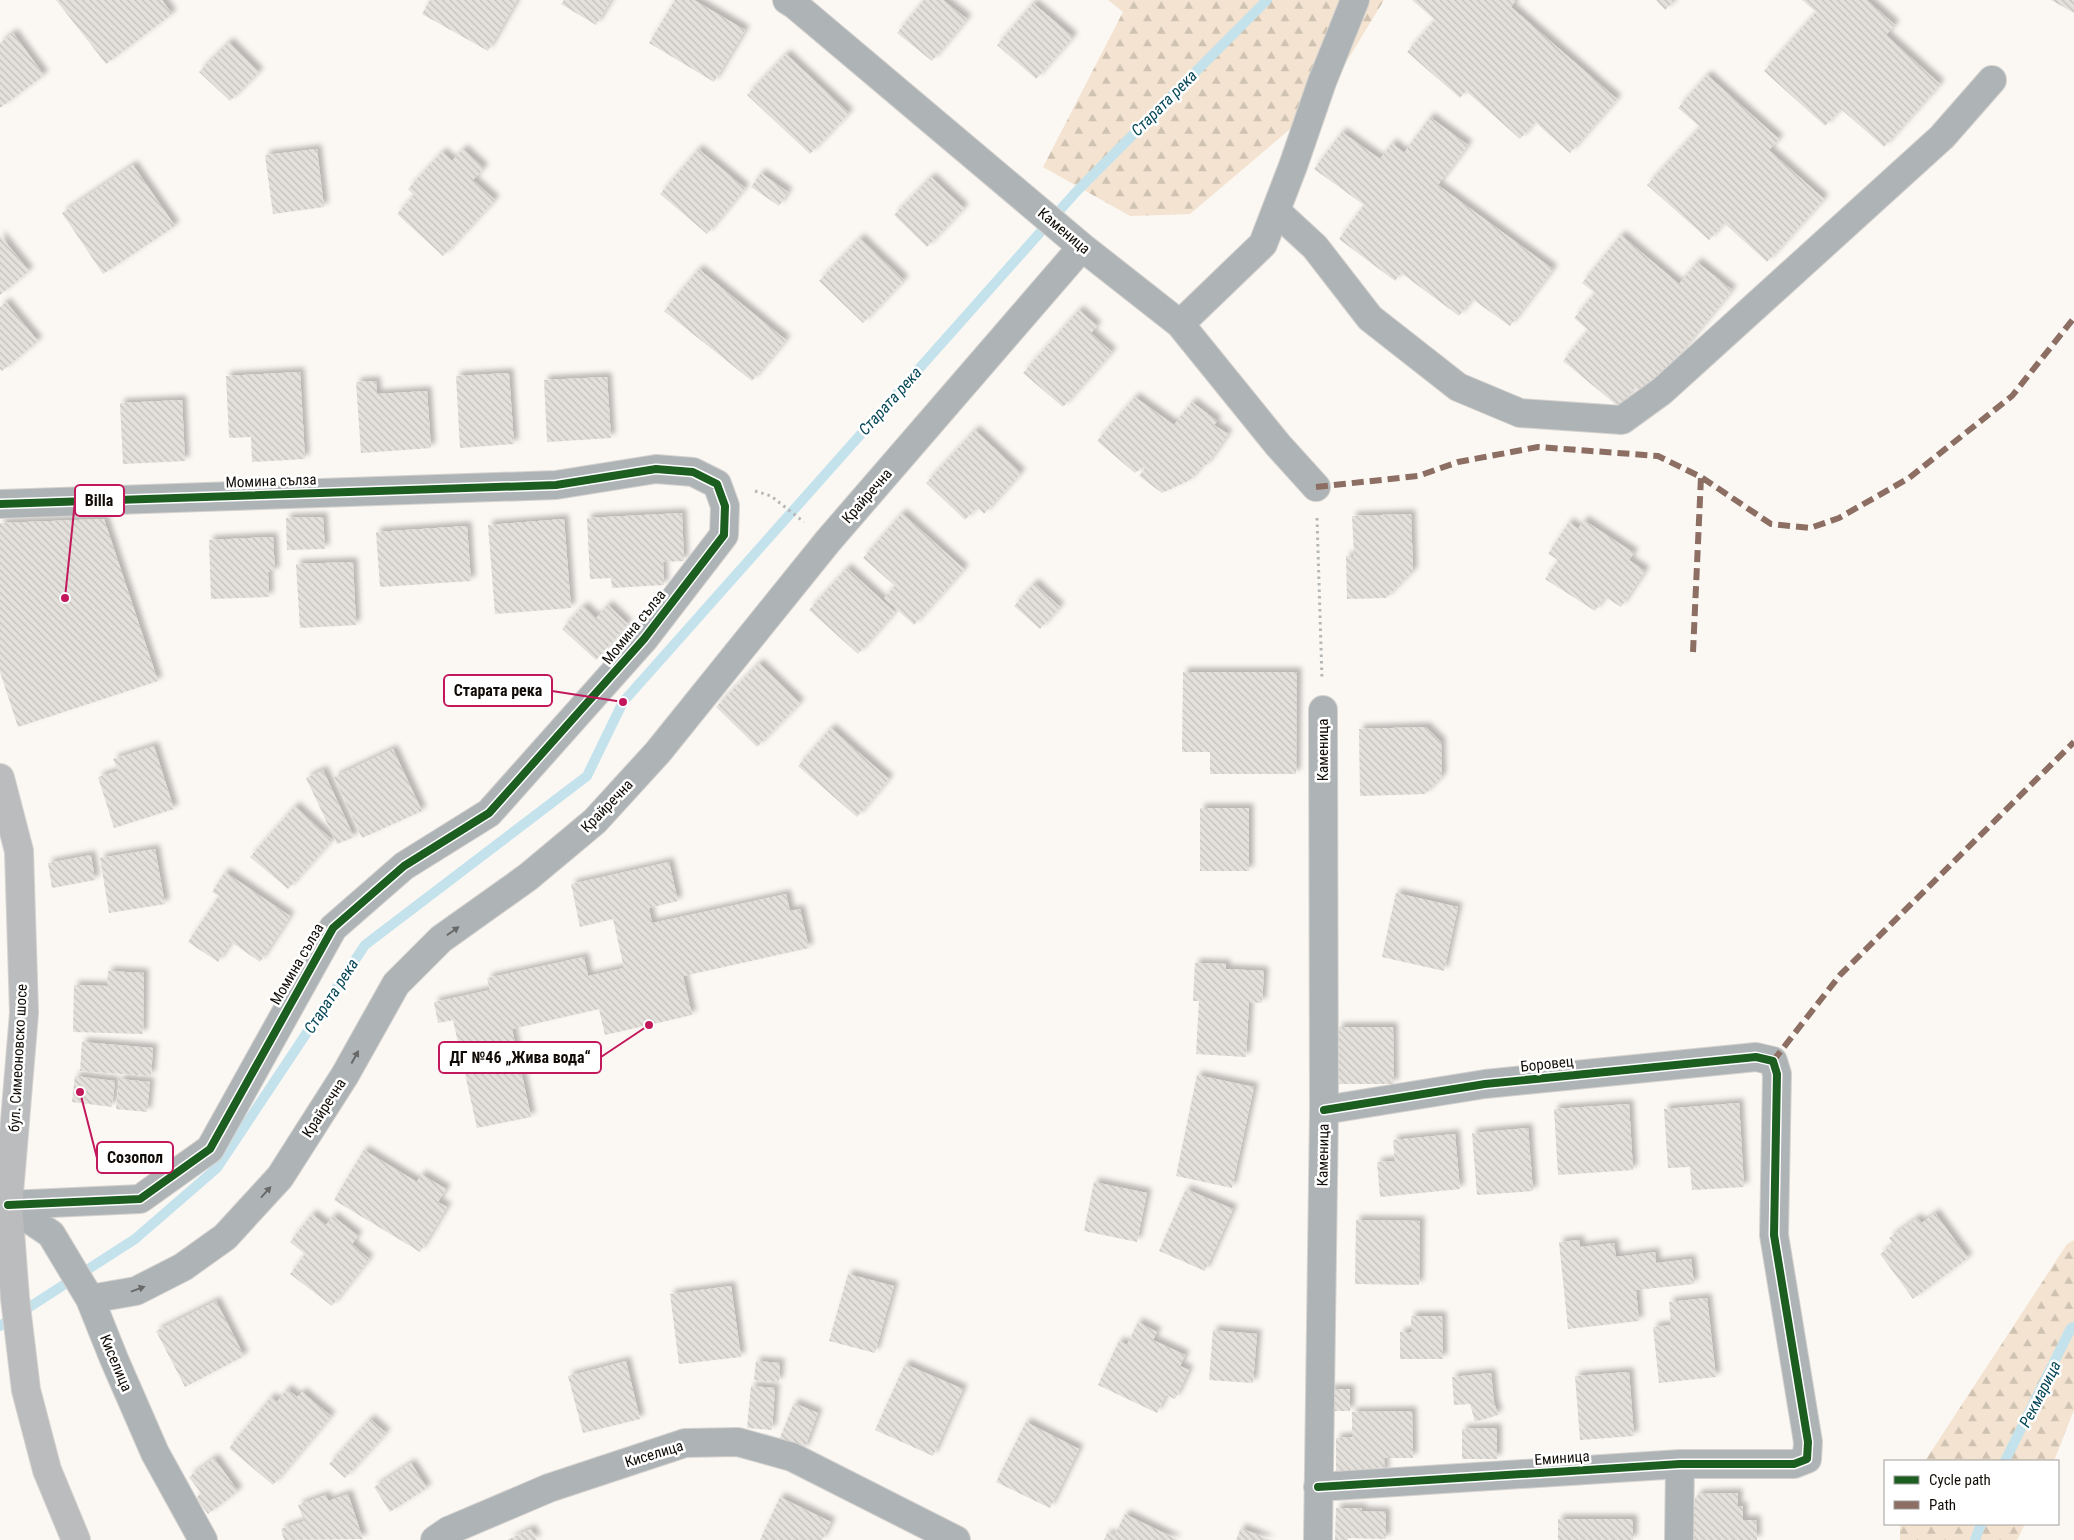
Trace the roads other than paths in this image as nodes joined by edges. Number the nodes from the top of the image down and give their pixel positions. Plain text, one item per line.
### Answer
1 (787, 0) edge
2 (1355, 0) edge
3 (1992, 80) dead end
4 (1276, 211) junction
5 (1082, 247) junction
6 (1180, 324) junction
7 (1316, 487) road end
8 (0, 504) edge
9 (1323, 710) road end
10 (0, 778) edge
11 (1324, 1110) junction
12 (8, 1205) junction
13 (8, 1257) edge
14 (90, 1299) junction
15 (1807, 1459) joint
16 (1680, 1464) junction
17 (1318, 1487) junction
18 (76, 1540) edge
19 (202, 1540) edge
20 (435, 1540) edge
21 (956, 1540) edge
22 (1318, 1540) edge
23 (1679, 1540) edge

1 - 5 street, Каменица
2 - 4 street
3 - 4 street
4 - 6 street
5 - 6 street, Каменица
14 -> 5 street, Крайречна
6 - 7 street, Каменица
8 - 12 street, Момина сълза
9 - 11 street, Каменица
10 - 12 street, бул. Симеоновско шосе
11 - 15 street, Боровец
11 - 17 street, Каменица
12 - 13 street, бул. Симеоновско шосе
12 - 14 street, Киселица
13 - 18 street, бул. Симеоновско шосе
14 - 19 street, Киселица
15 - 16 street, Еминица
16 - 17 street, Еминица
16 - 23 street
17 - 22 street, Каменица
20 - 21 street, Киселица

